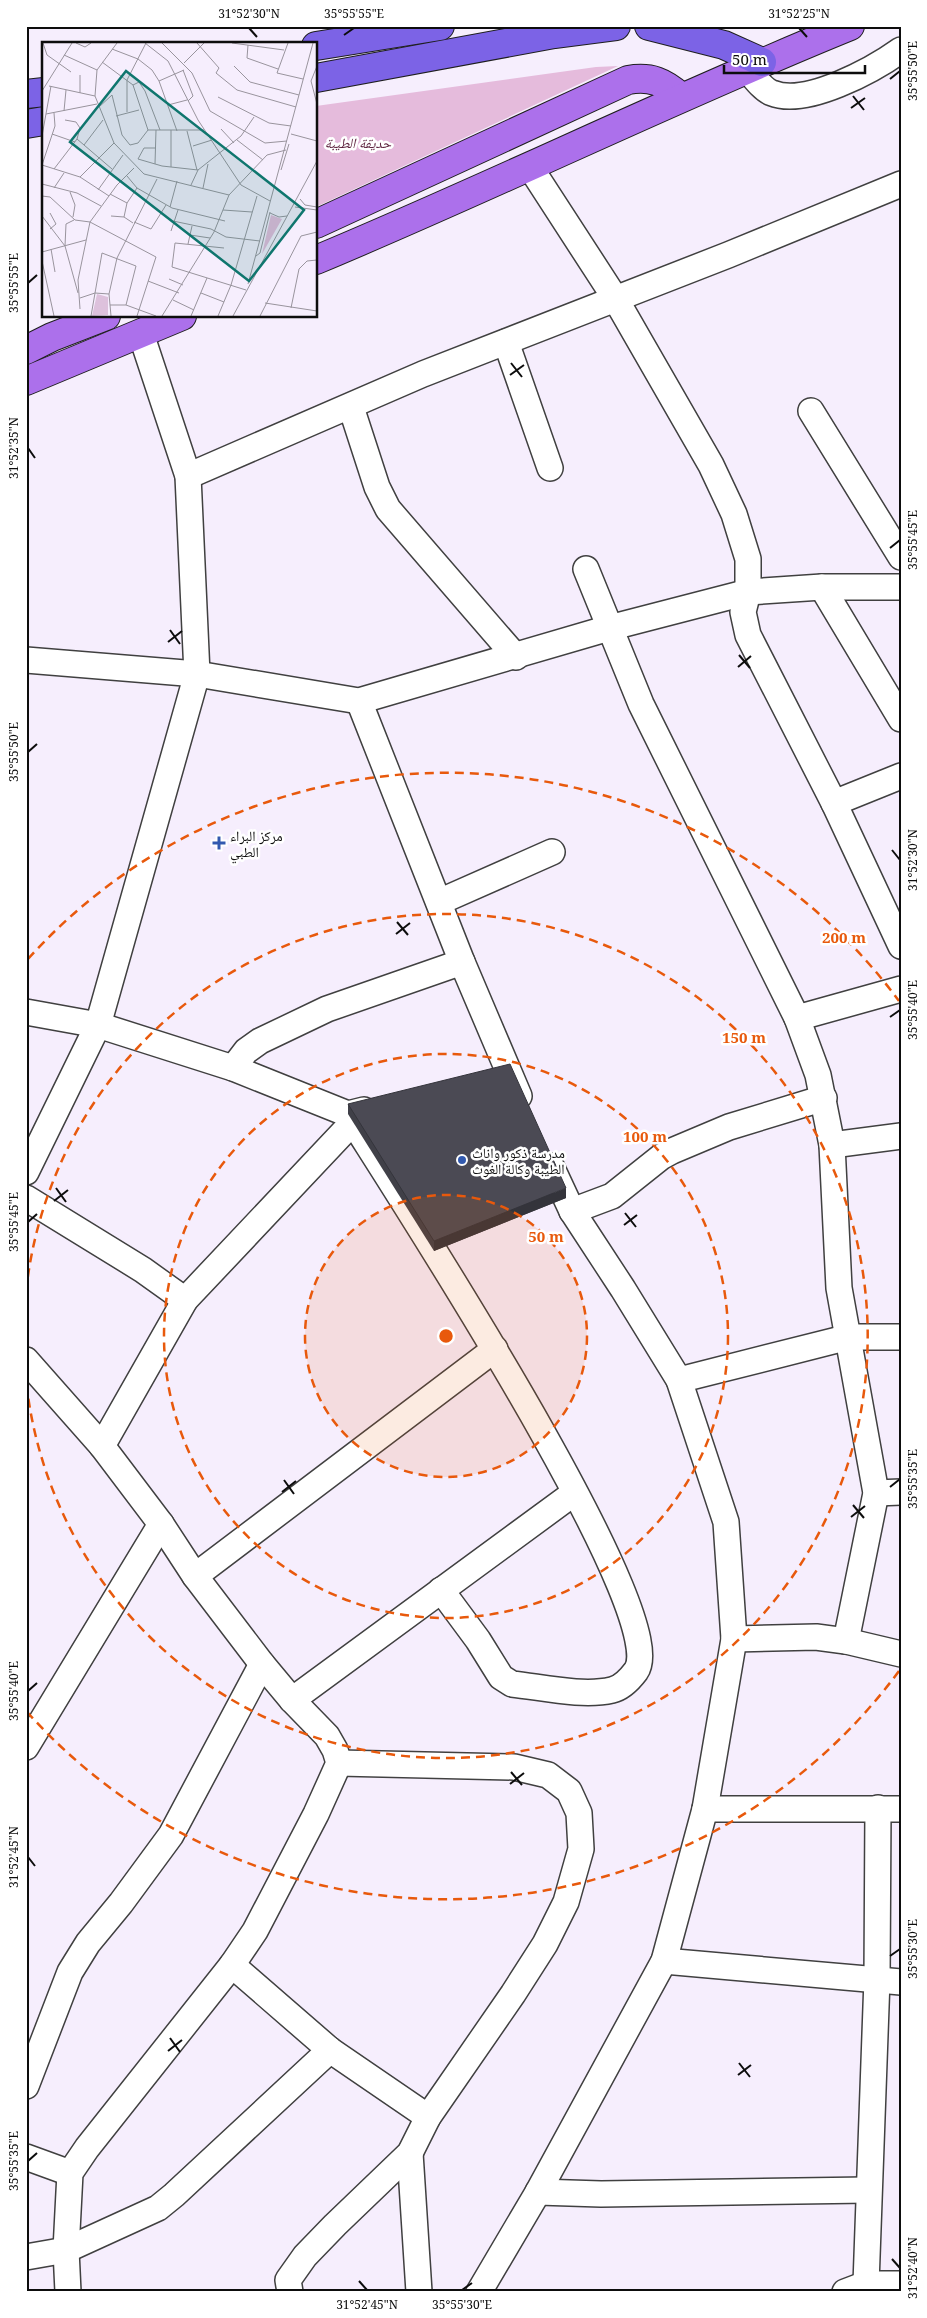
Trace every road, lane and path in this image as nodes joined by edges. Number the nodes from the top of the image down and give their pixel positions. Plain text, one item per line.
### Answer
1 (440, 26) edge
2 (616, 26) edge
3 (649, 26) edge
4 (850, 26) edge
5 (318, 46) edge
6 (901, 50) edge
7 (754, 65) junction
8 (318, 78) edge
9 (681, 98) junction
10 (42, 121) edge
11 (26, 124) edge
12 (530, 167) junction
13 (901, 184) edge
14 (318, 223) edge
15 (318, 259) edge
16 (615, 298) junction
17 (101, 318) edge
18 (177, 318) edge
19 (141, 334) junction
20 (506, 342) junction
21 (26, 350) edge
22 (26, 380) edge
23 (351, 407) junction
24 (811, 411) dead end
25 (550, 468) dead end
26 (188, 476) junction
27 (901, 557) edge
28 (586, 569) dead end
29 (901, 587) edge
30 (822, 588) junction
31 (748, 592) junction
32 (609, 628) junction
33 (516, 657) junction
34 (26, 660) edge
35 (196, 674) junction
36 (359, 701) junction
37 (901, 718) edge
38 (901, 776) edge
39 (834, 803) junction
40 (552, 852) dead end
41 (438, 902) junction
42 (901, 946) edge
43 (462, 962) junction
44 (901, 989) edge
45 (26, 1012) edge
46 (796, 1018) junction
47 (98, 1025) junction
48 (233, 1068) junction
49 (824, 1098) junction
50 (386, 1105) edge
51 (350, 1118) junction
52 (530, 1119) edge
53 (901, 1136) edge
54 (542, 1145) edge
55 (832, 1145) junction
56 (26, 1172) edge
57 (26, 1198) edge
58 (572, 1212) junction
59 (185, 1300) junction
60 (849, 1337) junction
61 (901, 1337) edge
62 (495, 1349) junction
63 (26, 1360) edge
64 (679, 1380) junction
65 (102, 1446) junction
66 (574, 1493) junction
67 (889, 1493) edge
68 (161, 1524) junction
69 (195, 1576) junction
70 (441, 1590) junction
71 (734, 1639) junction
72 (846, 1640) junction
73 (901, 1654) edge
74 (262, 1664) junction
75 (292, 1700) junction
76 (26, 1747) edge
77 (339, 1763) junction
78 (890, 1808) edge
79 (705, 1810) junction
80 (664, 1961) junction
81 (232, 1965) junction
82 (889, 1981) edge
83 (330, 2050) junction
84 (26, 2086) edge
85 (428, 2117) junction
86 (410, 2153) junction
87 (26, 2157) edge
88 (70, 2173) junction
89 (868, 2190) junction
90 (538, 2192) junction
91 (66, 2250) junction
92 (26, 2257) edge
93 (899, 2287) edge
94 (856, 2288) edge
95 (68, 2292) edge
96 (290, 2292) edge
97 (419, 2292) edge
98 (479, 2292) edge

1 - 5 highway
2 - 8 highway
3 - 7 highway
4 - 7 main road
6 - 7 street
7 - 9 main road
9 - 12 main road
9 - 14 main road
10 - 11 highway
12 - 15 main road
12 - 16 street
13 - 16 street
16 - 20 street
16 - 31 street
17 - 21 main road
18 - 19 main road
19 - 22 main road
19 - 26 street
20 - 23 street
20 - 25 street
23 - 26 street
23 - 33 street
24 - 27 street
26 - 35 street
28 - 32 street
29 - 30 street
30 - 31 street
30 - 37 street
31 - 32 street
31 - 39 street
32 - 33 street
32 - 46 street
33 - 36 street
34 - 35 street
35 - 36 street
35 - 47 street
36 - 41 street
38 - 39 street
39 - 42 street
40 - 41 street
41 - 43 street
43 - 48 street
43 - 52 street
44 - 46 street
45 - 47 street
46 - 49 street
47 - 48 street
47 - 56 street
48 - 51 street
49 - 55 street
49 - 58 street
50 - 51 street
51 - 59 street
51 - 62 street
53 - 55 street
54 - 58 street
55 - 60 street
57 - 59 street
58 - 64 street
59 - 65 street
60 - 61 street
60 - 64 street
60 - 67 street
62 - 66 street
62 - 69 street
63 - 65 street
64 - 71 street
65 - 68 street
66 - 70 street
66 - 70 street
67 - 72 street
68 - 69 street
68 - 76 street
69 - 74 street
70 - 75 street
71 - 72 street
71 - 79 street
72 - 73 street
74 - 75 street
74 - 84 street
75 - 77 street
77 - 81 street
77 - 85 street
78 - 79 street
78 - 82 street
79 - 80 street
80 - 82 street
80 - 90 street
81 - 83 street
81 - 88 street
82 - 89 street
83 - 85 street
83 - 91 street
85 - 86 street
86 - 96 street
86 - 97 street
87 - 88 street
88 - 91 street
89 - 90 street
89 - 94 street
90 - 98 street
91 - 92 street
91 - 95 street
93 - 94 street

